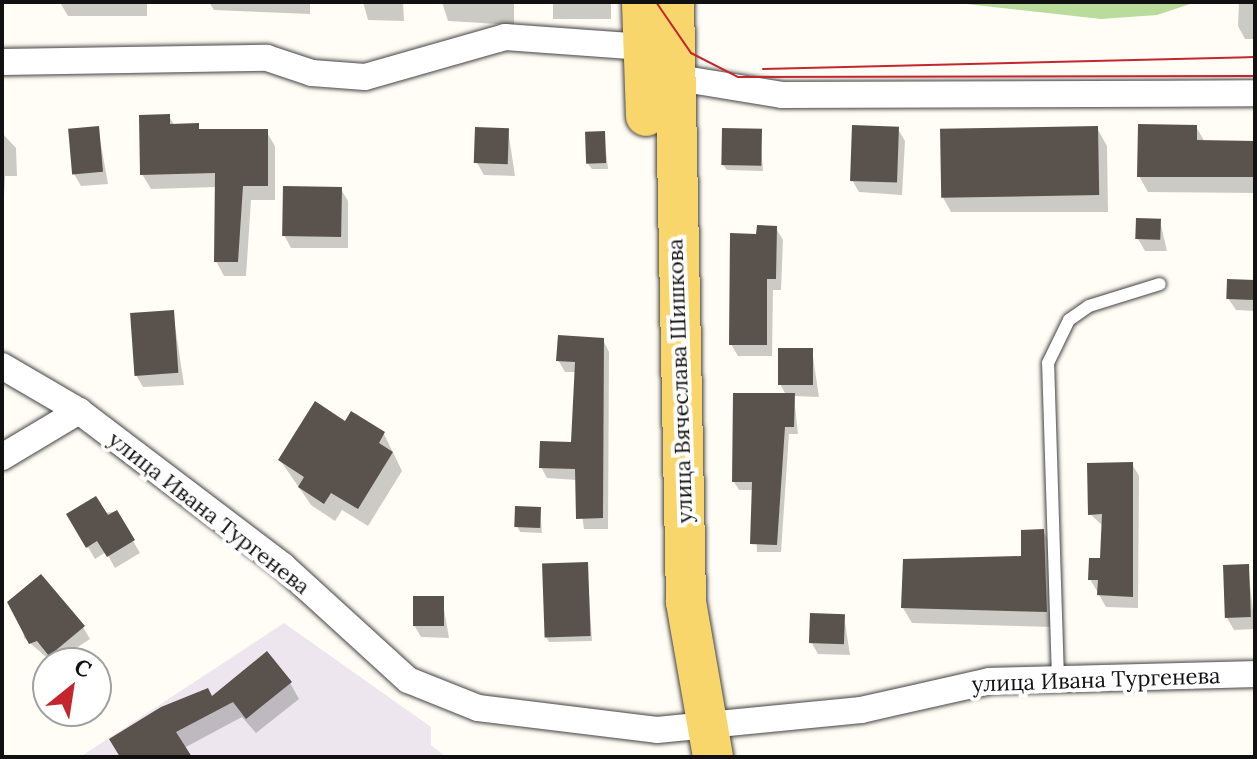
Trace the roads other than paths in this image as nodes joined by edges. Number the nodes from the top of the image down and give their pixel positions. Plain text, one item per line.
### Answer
1 (642, 2) edge
2 (674, 2) edge
3 (644, 47) junction
4 (2, 62) edge
5 (672, 77) junction
6 (1255, 93) edge
7 (1160, 284) dead end
8 (2, 366) edge
9 (79, 411) junction
10 (2, 457) edge
11 (1255, 674) edge
12 (1058, 679) junction
13 (695, 741) edge

1 - 3 main road, улица Вячеслава Шишкова
2 - 5 main road, улица Вячеслава Шишкова
3 - 4 street
3 - 13 main road, улица Вячеслава Шишкова
5 - 6 street
5 - 13 main road, улица Вячеслава Шишкова
7 - 12 lane
8 - 9 street, улица Ивана Тургенева
9 - 10 street
9 - 13 street, улица Ивана Тургенева
11 - 12 street, улица Ивана Тургенева
12 - 13 street, улица Ивана Тургенева

